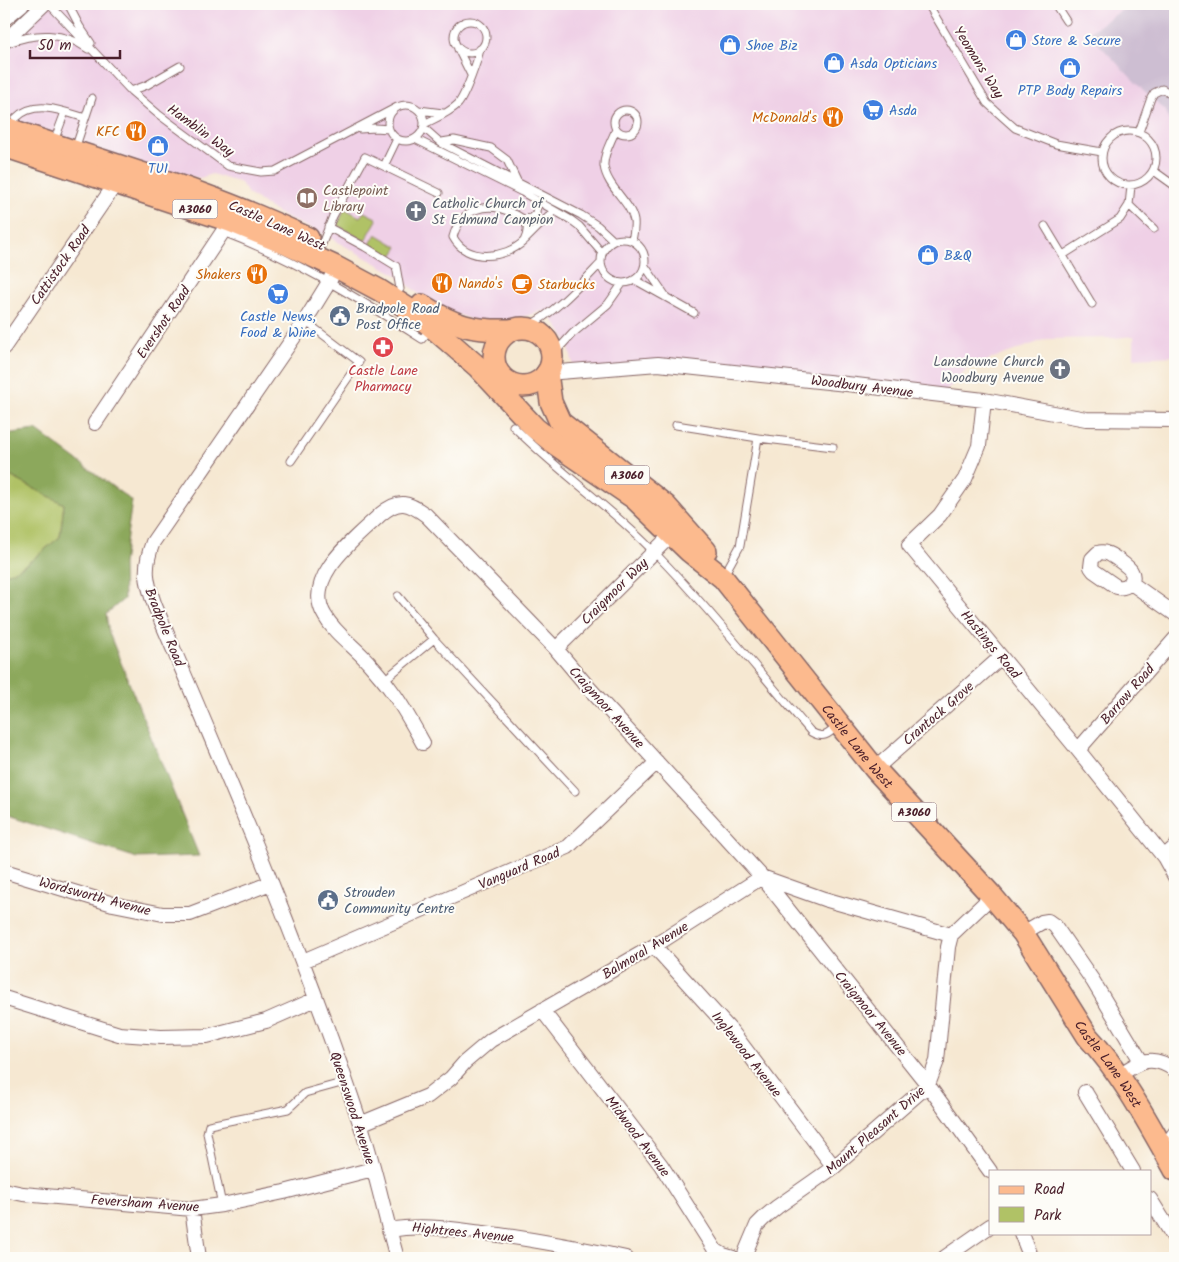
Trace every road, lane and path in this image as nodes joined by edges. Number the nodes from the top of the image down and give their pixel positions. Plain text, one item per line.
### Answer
1 (22, 4) edge
2 (44, 4) edge
3 (49, 4) edge
4 (68, 4) edge
5 (928, 4) edge
6 (1055, 4) edge
7 (4, 19) edge
8 (1066, 21) dead end
9 (4, 43) edge
10 (458, 48) junction
11 (480, 49) junction
12 (102, 60) junction
13 (180, 66) dead end
14 (471, 75) junction
15 (132, 91) junction
16 (92, 98) dead end
17 (1175, 98) edge
18 (397, 108) junction
19 (419, 110) junction
20 (64, 112) junction
21 (444, 114) junction
22 (85, 118) junction
23 (424, 126) junction
24 (389, 129) junction
25 (616, 129) dead end
26 (357, 130) junction
27 (1139, 132) junction
28 (56, 136) dead end
29 (7, 138) edge
30 (397, 139) junction
31 (415, 139) junction
32 (441, 142) junction
33 (74, 152) junction
34 (1102, 152) junction
35 (384, 166) junction
36 (1154, 171) junction
37 (517, 180) junction
38 (116, 183) junction
39 (1131, 186) junction
40 (1175, 186) edge
41 (439, 193) dead end
42 (537, 202) junction
43 (1129, 204) junction
44 (554, 210) junction
45 (523, 219) junction
46 (1045, 226) dead end
47 (226, 227) junction
48 (1154, 229) dead end
49 (325, 236) junction
50 (616, 240) junction
51 (524, 241) junction
52 (632, 241) junction
53 (602, 253) junction
54 (1062, 255) junction
55 (601, 262) junction
56 (645, 266) junction
57 (332, 274) junction
58 (636, 280) junction
59 (622, 284) junction
60 (667, 297) junction
61 (1092, 304) dead end
62 (694, 313) dead end
63 (305, 321) junction
64 (518, 329) junction
65 (4, 347) edge
66 (549, 364) junction
67 (478, 366) junction
68 (503, 377) junction
69 (984, 400) junction
70 (514, 417) junction
71 (1175, 420) edge
72 (95, 423) dead end
73 (676, 425) dead end
74 (758, 438) junction
75 (833, 447) dead end
76 (291, 462) dead end
77 (672, 534) junction
78 (654, 552) junction
79 (721, 576) junction
80 (1131, 583) dead end
81 (398, 596) dead end
82 (1175, 614) edge
83 (434, 639) junction
84 (1175, 639) edge
85 (556, 649) junction
86 (1001, 657) junction
87 (384, 681) junction
88 (838, 725) junction
89 (423, 743) dead end
90 (1078, 750) junction
91 (657, 762) junction
92 (875, 768) junction
93 (575, 791) dead end
94 (1175, 847) edge
95 (1164, 857) junction
96 (4, 871) edge
97 (762, 877) junction
98 (1175, 877) edge
99 (271, 883) junction
100 (992, 896) junction
101 (1023, 933) junction
102 (952, 935) junction
103 (654, 946) junction
104 (303, 961) junction
105 (4, 998) edge
106 (316, 999) junction
107 (542, 1010) junction
108 (1142, 1061) junction
109 (1175, 1070) edge
110 (1118, 1076) junction
111 (345, 1082) junction
112 (928, 1085) junction
113 (1085, 1092) dead end
114 (360, 1124) junction
115 (1169, 1141) edge
116 (834, 1167) junction
117 (373, 1169) junction
118 (989, 1170) edge
119 (1132, 1170) edge
120 (1175, 1170) edge
121 (4, 1190) edge
122 (1152, 1202) edge
123 (222, 1205) junction
124 (192, 1209) junction
125 (989, 1227) edge
126 (389, 1230) junction
127 (1021, 1234) edge
128 (1175, 1239) edge
129 (199, 1258) edge
130 (397, 1258) edge
131 (626, 1258) edge
132 (733, 1258) edge
133 (744, 1258) edge
134 (944, 1258) edge
135 (1031, 1258) edge

1 - 7 street
2 - 9 street
3 - 12 lane, Hamblin Way
4 - 12 lane, Hamblin Way
5 - 34 lane, Yeomans Way
6 - 8 lane
9 - 12 lane, Hamblin Way
10 - 11 lane
10 - 11 lane
10 - 14 lane
11 - 14 lane
12 - 15 lane, Hamblin Way
13 - 15 lane
14 - 21 lane
15 - 26 lane, Hamblin Way
16 - 22 lane
17 - 27 lane
18 - 19 lane
18 - 24 lane
18 - 26 lane, Hamblin Way
19 - 21 lane
19 - 23 lane
20 - 22 lane
20 - 28 lane
20 - 29 lane
21 - 23 lane
22 - 33 lane
23 - 31 lane
23 - 32 lane
24 - 26 lane, Hamblin Way
24 - 30 lane
25 - 52 lane
27 - 34 lane
27 - 36 lane
29 - 33 main road, Castle Lane West / A3060
29 - 38 main road, Castle Lane West / A3060
30 - 31 lane
30 - 35 lane
31 - 42 lane
32 - 37 lane
32 - 37 lane
33 - 49 main road, Castle Lane West / A3060
34 - 39 lane
35 - 41 lane
35 - 49 lane
36 - 39 lane
36 - 40 lane
37 - 50 lane
38 - 47 main road, Castle Lane West / A3060
38 - 65 street, Cattistock Road
39 - 43 lane
42 - 44 lane
42 - 45 lane
43 - 48 lane
43 - 54 lane
44 - 51 lane
44 - 53 lane
45 - 51 lane
45 - 51 lane
46 - 54 lane
47 - 57 main road, Castle Lane West / A3060
47 - 72 street, Evershot Road
49 - 64 main road, Castle Lane West / A3060
50 - 52 lane
50 - 53 lane
52 - 56 lane
53 - 55 lane
54 - 61 lane
55 - 59 lane
55 - 64 lane
56 - 58 lane
56 - 60 lane
57 - 63 street, Bradpole Road
57 - 67 main road, Castle Lane West / A3060
58 - 59 lane
58 - 60 lane
59 - 66 lane
60 - 62 lane
63 - 76 lane
63 - 99 street, Bradpole Road
64 - 66 main road
64 - 68 main road
66 - 68 main road
66 - 69 street, Woodbury Avenue
66 - 79 main road, Castle Lane West / A3060
67 - 68 main road, Castle Lane West / A3060
67 - 70 main road, Castle Lane West / A3060
68 - 70 main road
69 - 71 street, Woodbury Avenue
69 - 86 street, Hastings Road
70 - 77 main road, Castle Lane West / A3060
70 - 78 lane
73 - 74 lane
74 - 75 lane
74 - 79 lane
77 - 78 street, Craigmoor Way
77 - 79 main road, Castle Lane West / A3060
78 - 85 street, Craigmoor Way
78 - 88 lane
79 - 88 main road, Castle Lane West / A3060
80 - 82 street
81 - 83 lane
83 - 87 lane
83 - 93 lane
84 - 90 street, Barrow Road
85 - 87 street, Craigmoor Avenue
85 - 91 street, Craigmoor Avenue
86 - 90 street, Hastings Road
86 - 92 street, Crantock Grove
87 - 89 street, Craigmoor Avenue
88 - 92 main road, Castle Lane West / A3060
90 - 95 street, Hastings Road
91 - 97 street, Craigmoor Avenue
91 - 104 street, Vanguard Road
92 - 100 main road, Castle Lane West / A3060
94 - 95 street
95 - 98 street, Hastings Road
96 - 99 street, Wordsworth Avenue
97 - 102 street
97 - 103 street, Balmoral Avenue
97 - 112 street, Craigmoor Avenue
99 - 104 street, Bradpole Road
100 - 101 main road, Castle Lane West / A3060
100 - 102 street
101 - 108 street
101 - 110 main road, Castle Lane West / A3060
102 - 112 street, Mount Pleasant Drive
103 - 107 street, Balmoral Avenue
103 - 116 street, Inglewood Avenue
104 - 106 street, Queenswood Avenue
105 - 106 street
106 - 111 street, Queenswood Avenue
107 - 114 street, Balmoral Avenue
107 - 132 street, Midwood Avenue
108 - 109 street
108 - 110 street
110 - 115 main road, Castle Lane West / A3060
111 - 114 street, Queenswood Avenue
111 - 123 lane
112 - 116 street, Mount Pleasant Drive
112 - 118 street, Craigmoor Avenue
113 - 119 street
114 - 117 street, Queenswood Avenue
115 - 120 main road, Castle Lane West / A3060
116 - 133 street, Mount Pleasant Drive
117 - 123 street, Feversham Avenue
117 - 126 street, Queenswood Avenue
121 - 124 street, Feversham Avenue
122 - 128 street
123 - 124 street, Feversham Avenue
124 - 129 street
125 - 134 street
126 - 130 street, Queenswood Avenue
126 - 131 street, Hightrees Avenue
127 - 135 street

